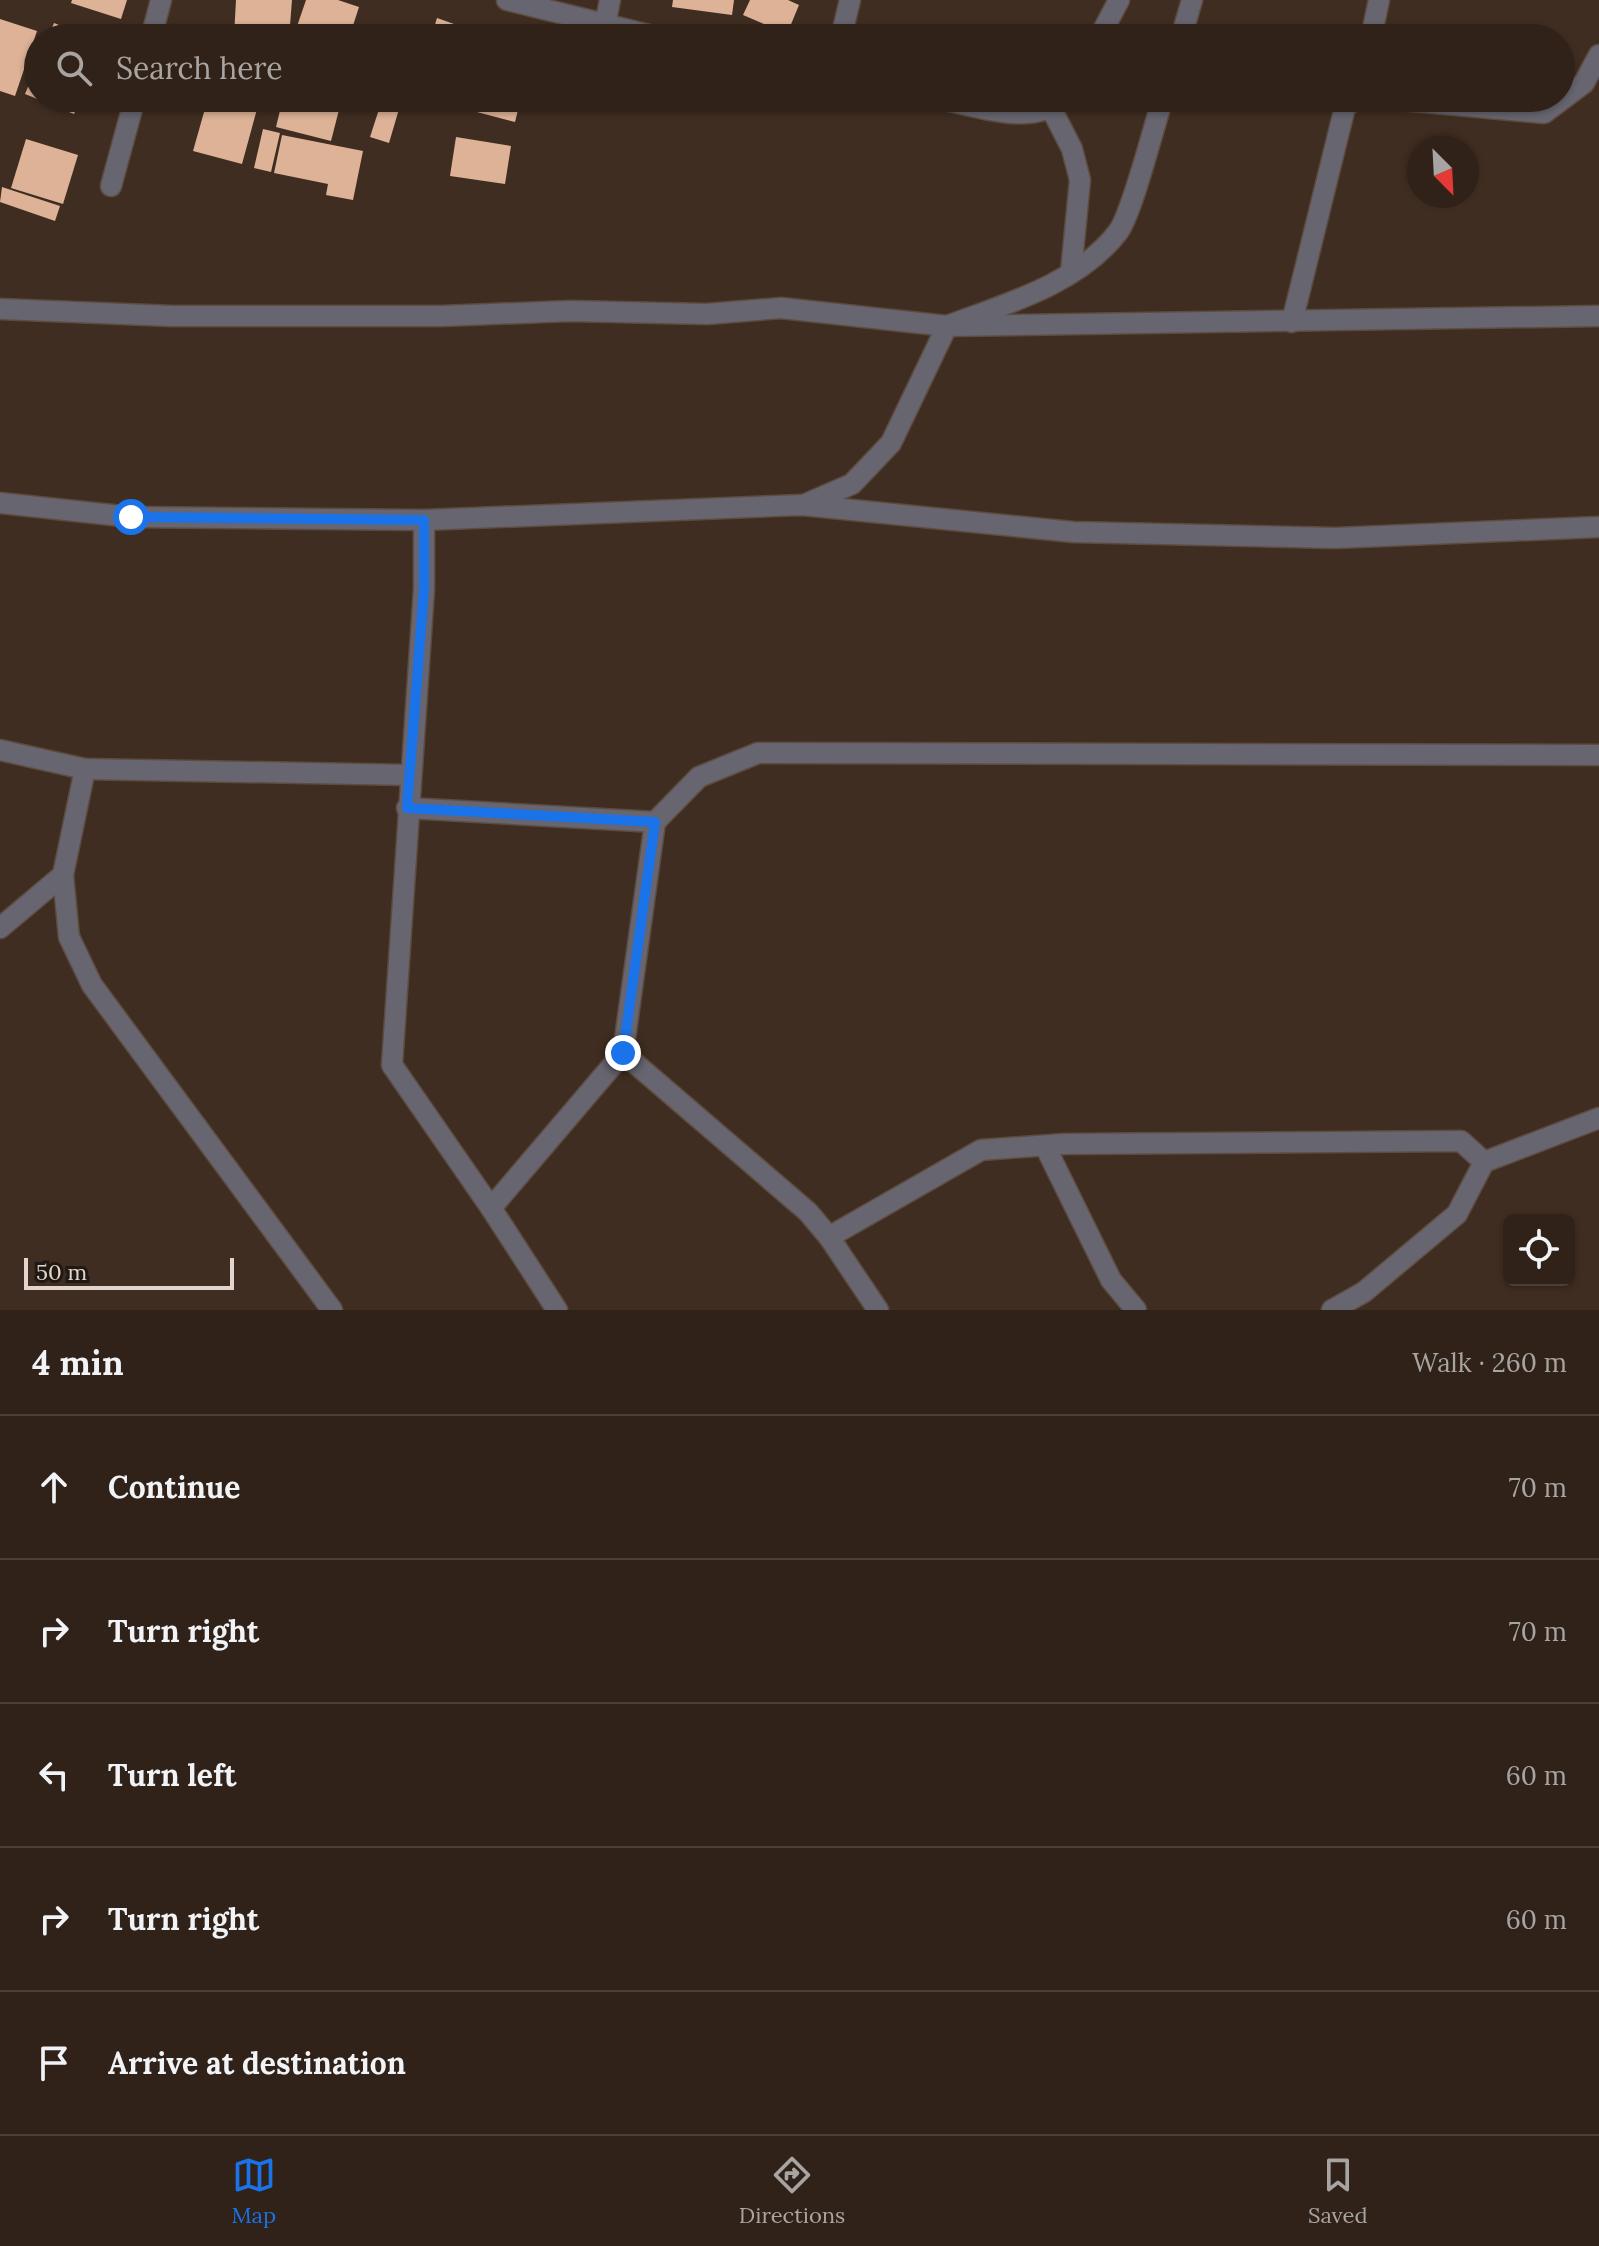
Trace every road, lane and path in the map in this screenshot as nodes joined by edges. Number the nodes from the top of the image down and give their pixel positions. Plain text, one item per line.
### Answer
1 (161, 0) edge
2 (507, 0) edge
3 (610, 0) edge
4 (850, 0) edge
5 (1119, 0) edge
6 (1192, 0) edge
7 (1379, 0) edge
8 (155, 24) edge
9 (601, 24) edge
10 (605, 24) edge
11 (844, 24) edge
12 (1106, 24) edge
13 (1185, 24) edge
14 (1374, 24) edge
15 (1599, 55) edge
16 (1575, 90) edge
17 (131, 112) edge
18 (1007, 112) edge
19 (1038, 112) edge
20 (1061, 112) edge
21 (1158, 112) edge
22 (1344, 112) edge
23 (111, 186) dead end
24 (1071, 272) junction
25 (0, 309) edge
26 (1599, 316) edge
27 (1292, 322) junction
28 (947, 326) junction
29 (0, 503) edge
30 (802, 505) junction
31 (424, 520) junction
32 (1599, 527) edge
33 (0, 750) edge
34 (1599, 755) edge
35 (85, 769) junction
36 (410, 775) junction
37 (407, 808) junction
38 (655, 822) junction
39 (63, 875) junction
40 (0, 928) edge
41 (623, 1053) junction
42 (1599, 1118) edge
43 (1045, 1146) junction
44 (1484, 1162) junction
45 (491, 1208) junction
46 (829, 1237) junction
47 (332, 1310) edge
48 (557, 1310) edge
49 (878, 1310) edge
50 (1136, 1310) edge
51 (1332, 1310) edge

1 - 8 street
2 - 9 street
3 - 10 street
4 - 11 street
5 - 12 street
6 - 13 street
7 - 14 street
15 - 16 street
17 - 23 street
18 - 19 street
20 - 24 street
21 - 24 street
22 - 27 street
24 - 28 street
25 - 28 street
26 - 27 street
27 - 28 street
28 - 30 street
29 - 31 street
30 - 31 street
30 - 32 street
31 - 36 street
33 - 35 street
34 - 38 street
35 - 36 street
35 - 39 street
36 - 37 street
37 - 38 street
37 - 45 street
38 - 41 street
39 - 40 street
39 - 47 street
41 - 45 street
41 - 46 street
42 - 44 street
43 - 44 street
43 - 46 street
43 - 50 street
44 - 51 street
45 - 48 street
46 - 49 street

